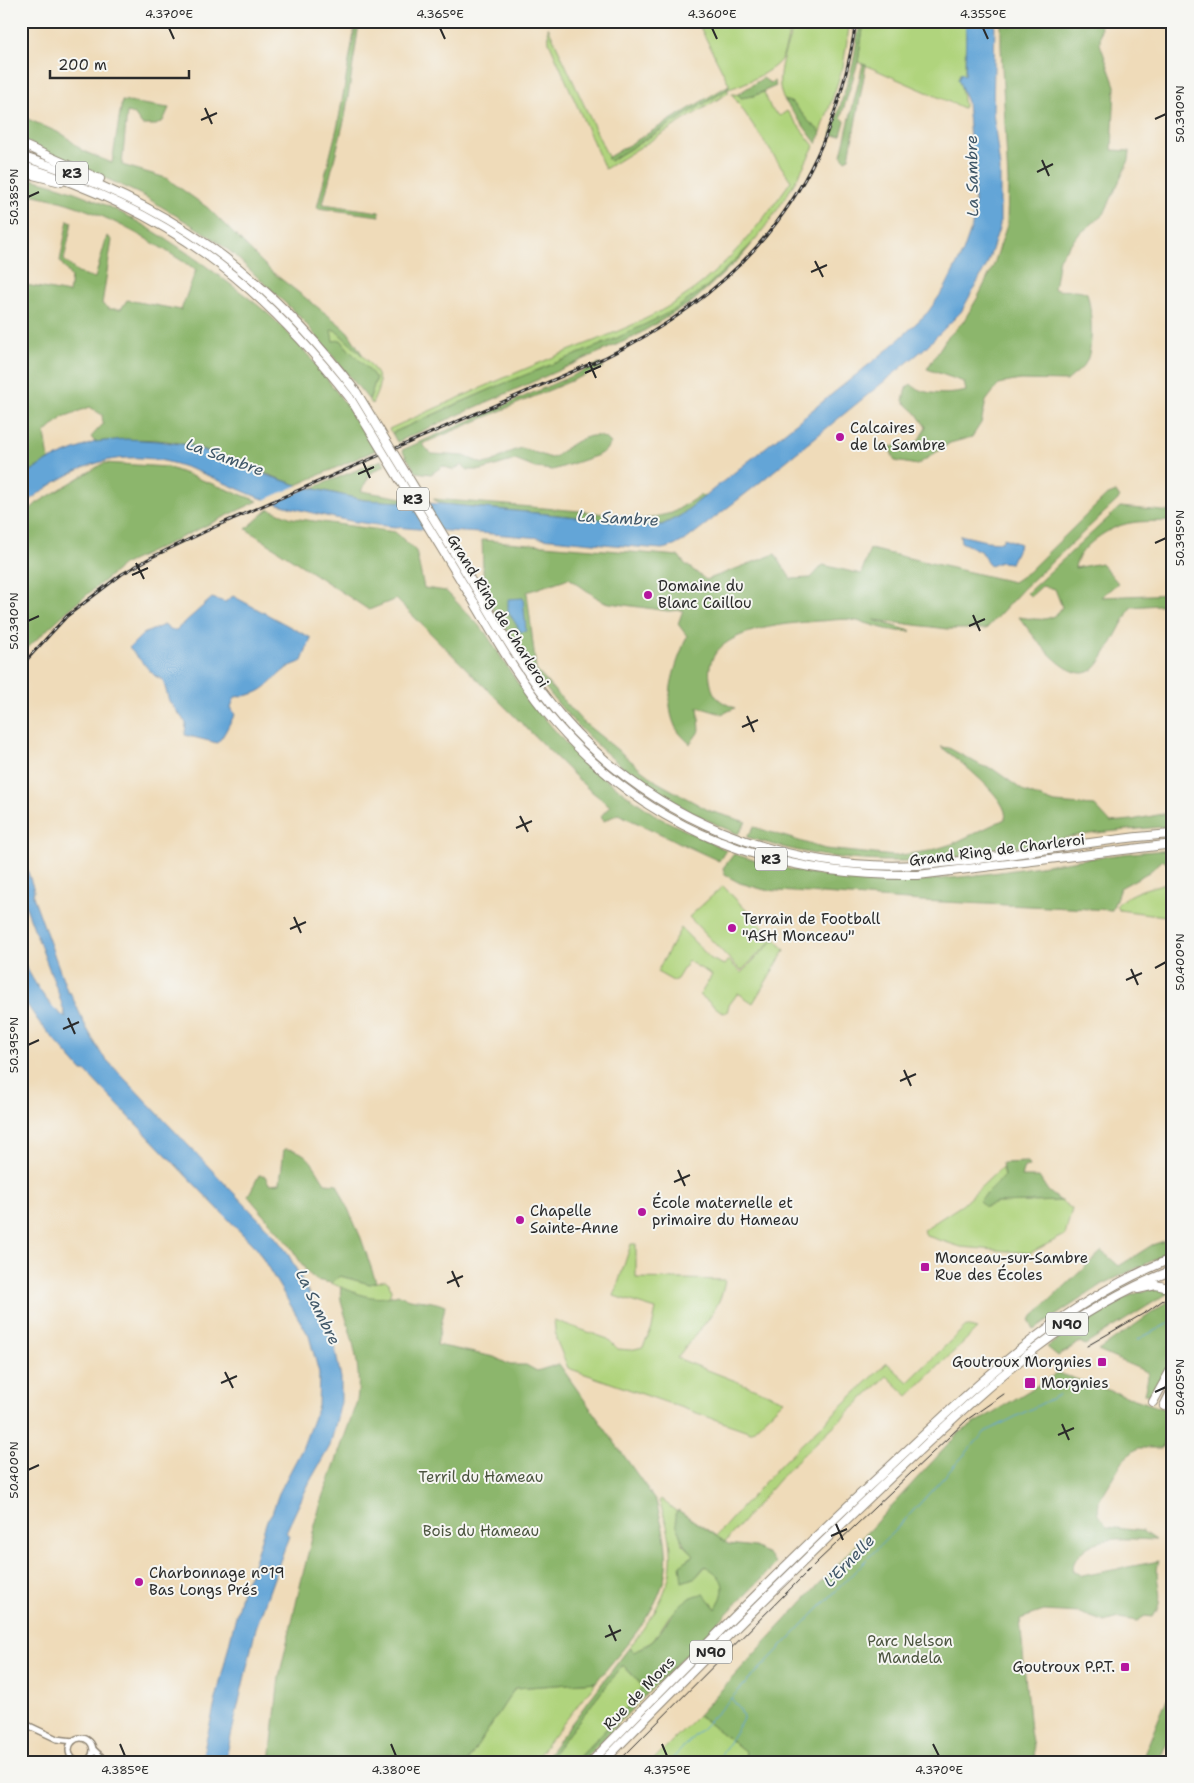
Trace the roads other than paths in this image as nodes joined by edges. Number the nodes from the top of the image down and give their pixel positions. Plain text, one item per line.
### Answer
1 (21, 144) edge
2 (21, 156) edge
3 (21, 165) edge
4 (21, 172) edge
5 (85, 187) junction
6 (122, 194) junction
7 (353, 396) junction
8 (1173, 834) edge
9 (1173, 844) edge
10 (1173, 1258) edge
11 (1173, 1270) edge
12 (1173, 1289) edge
13 (1119, 1293) junction
14 (1173, 1366) edge
15 (1173, 1388) edge
16 (1153, 1402) dead end
17 (1164, 1406) dead end
18 (21, 1722) edge
19 (57, 1739) junction
20 (73, 1741) junction
21 (69, 1749) junction
22 (94, 1750) junction
23 (90, 1758) junction
24 (107, 1762) edge
25 (590, 1762) edge
26 (603, 1762) edge

1 - 6 highway
2 - 6 highway, Grand Ring de Charleroi / R3
3 - 5 highway, Grand Ring de Charleroi / R3
4 - 5 highway
5 - 7 highway, Grand Ring de Charleroi / R3
6 - 7 highway, Grand Ring de Charleroi / R3
7 - 8 highway, Grand Ring de Charleroi / R3, bridge
7 - 9 highway, Grand Ring de Charleroi / R3, bridge
10 - 25 highway, Rue de Mons / N90
11 - 13 highway, N90
12 - 13 highway
13 - 26 highway, Rue de Mons / N90
14 - 16 highway
15 - 17 highway
18 - 19 street
19 - 20 street
19 - 21 street
20 - 21 street
20 - 22 street
21 - 23 street
22 - 23 street
22 - 24 street
23 - 24 street

